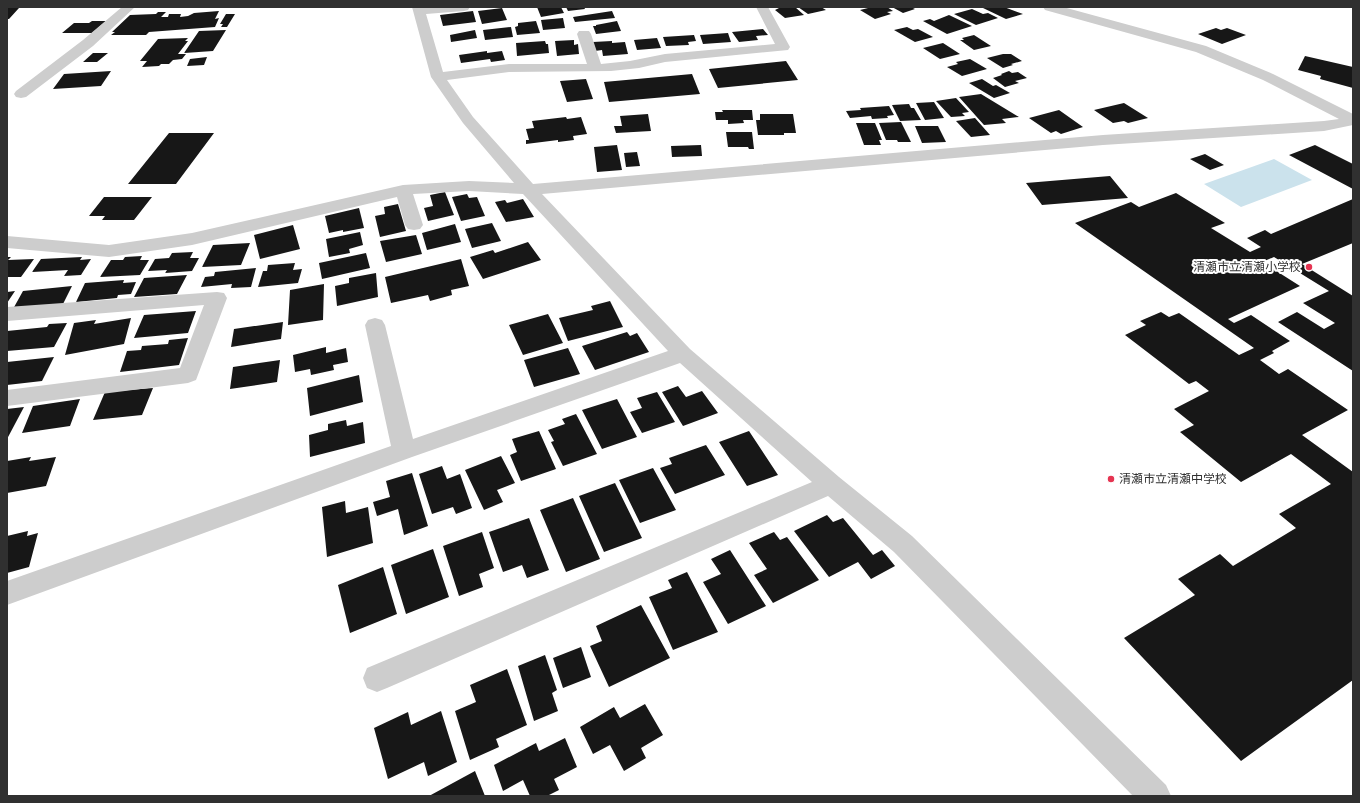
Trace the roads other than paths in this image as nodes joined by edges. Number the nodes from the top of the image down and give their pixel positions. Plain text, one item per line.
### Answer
1 (129, 7) edge
2 (464, 7) edge
3 (762, 7) edge
4 (1049, 7) edge
5 (418, 9) edge
6 (584, 34) dead end
7 (595, 68) junction
8 (438, 77) junction
9 (21, 94) dead end
10 (1353, 120) edge
11 (528, 189) junction
12 (403, 190) junction
13 (414, 225) dead end
14 (7, 242) edge
15 (7, 314) edge
16 (374, 325) dead end
17 (683, 354) junction
18 (7, 398) edge
19 (404, 451) junction
20 (831, 484) junction
21 (7, 593) edge
22 (377, 678) dead end
23 (1155, 796) edge

1 - 9 street
2 - 5 street
3 - 7 street
4 - 10 street
5 - 8 street
6 - 7 street
7 - 8 street
8 - 11 street
10 - 11 street
11 - 12 street
11 - 17 street
12 - 13 street
12 - 14 street
15 - 18 street
16 - 19 street
17 - 19 street
17 - 20 street
19 - 21 street
20 - 22 street
20 - 23 street

